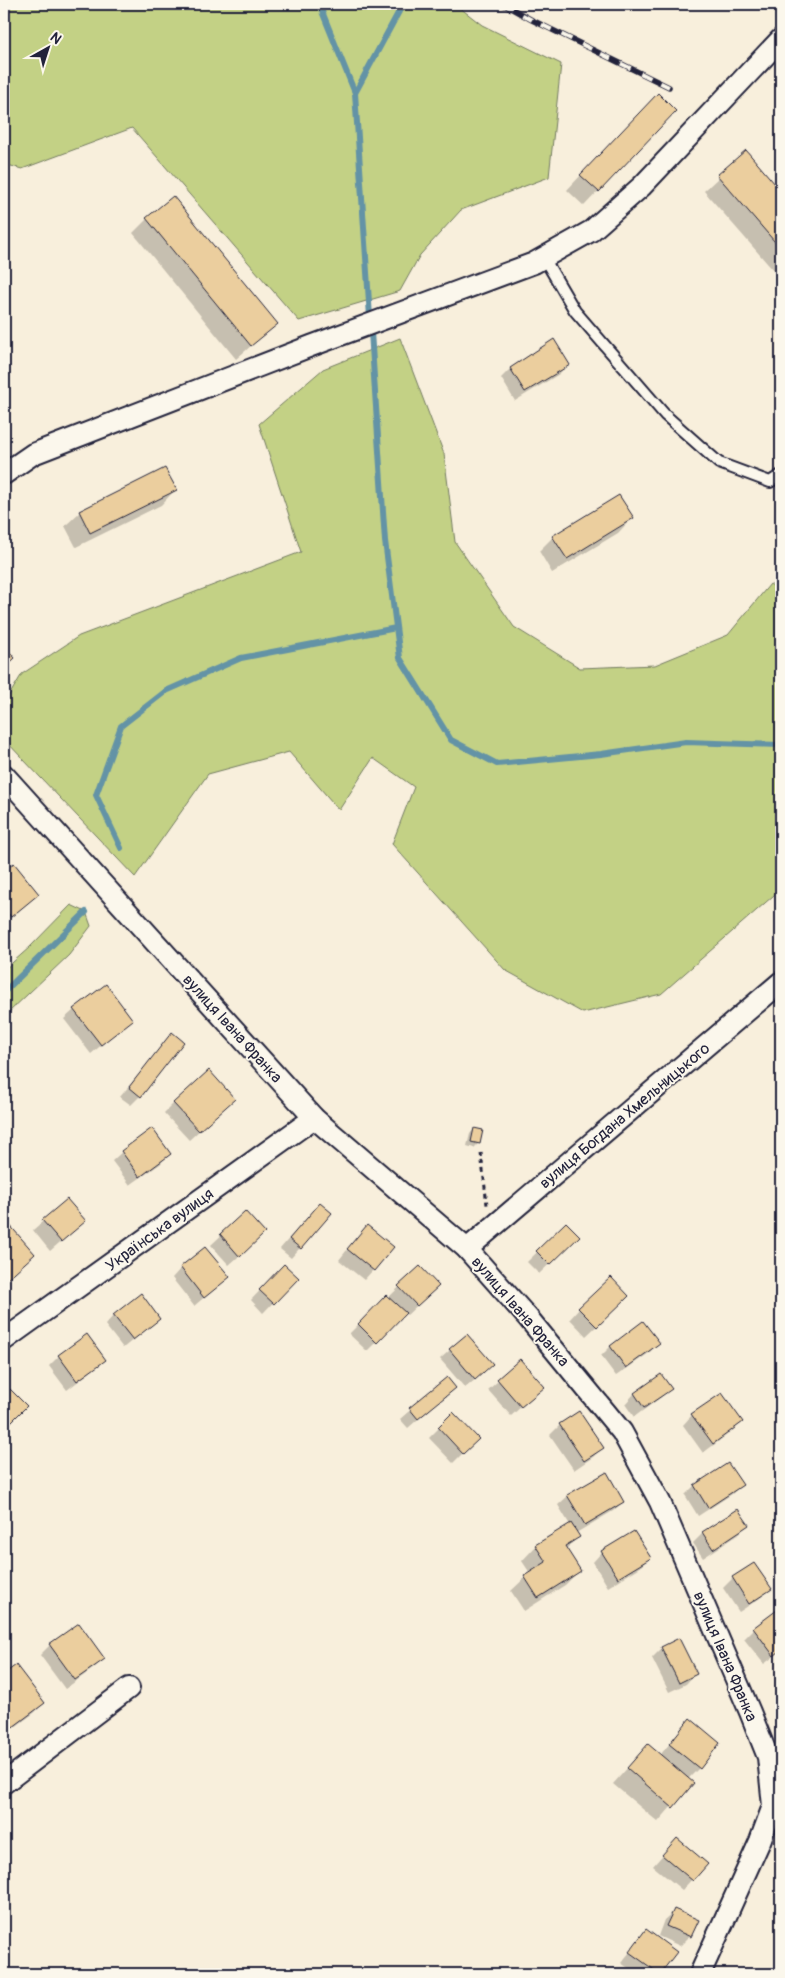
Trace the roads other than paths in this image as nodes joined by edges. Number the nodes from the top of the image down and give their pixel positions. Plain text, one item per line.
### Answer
1 (781, 40) edge
2 (544, 258) junction
3 (4, 474) edge
4 (781, 475) edge
5 (4, 775) edge
6 (781, 982) edge
7 (314, 1118) junction
8 (467, 1249) junction
9 (4, 1340) edge
10 (129, 1688) dead end
11 (773, 1751) edge
12 (4, 1783) edge
13 (700, 1974) edge

1 - 2 street
2 - 3 street
2 - 4 lane
5 - 7 street, вулиця Івана Франка
6 - 8 street, вулиця Богдана Хмельницького
7 - 8 street, вулиця Івана Франка
7 - 9 street, Українська вулиця
8 - 11 street, вулиця Івана Франка
10 - 12 street
11 - 13 street, вулиця Івана Франка

